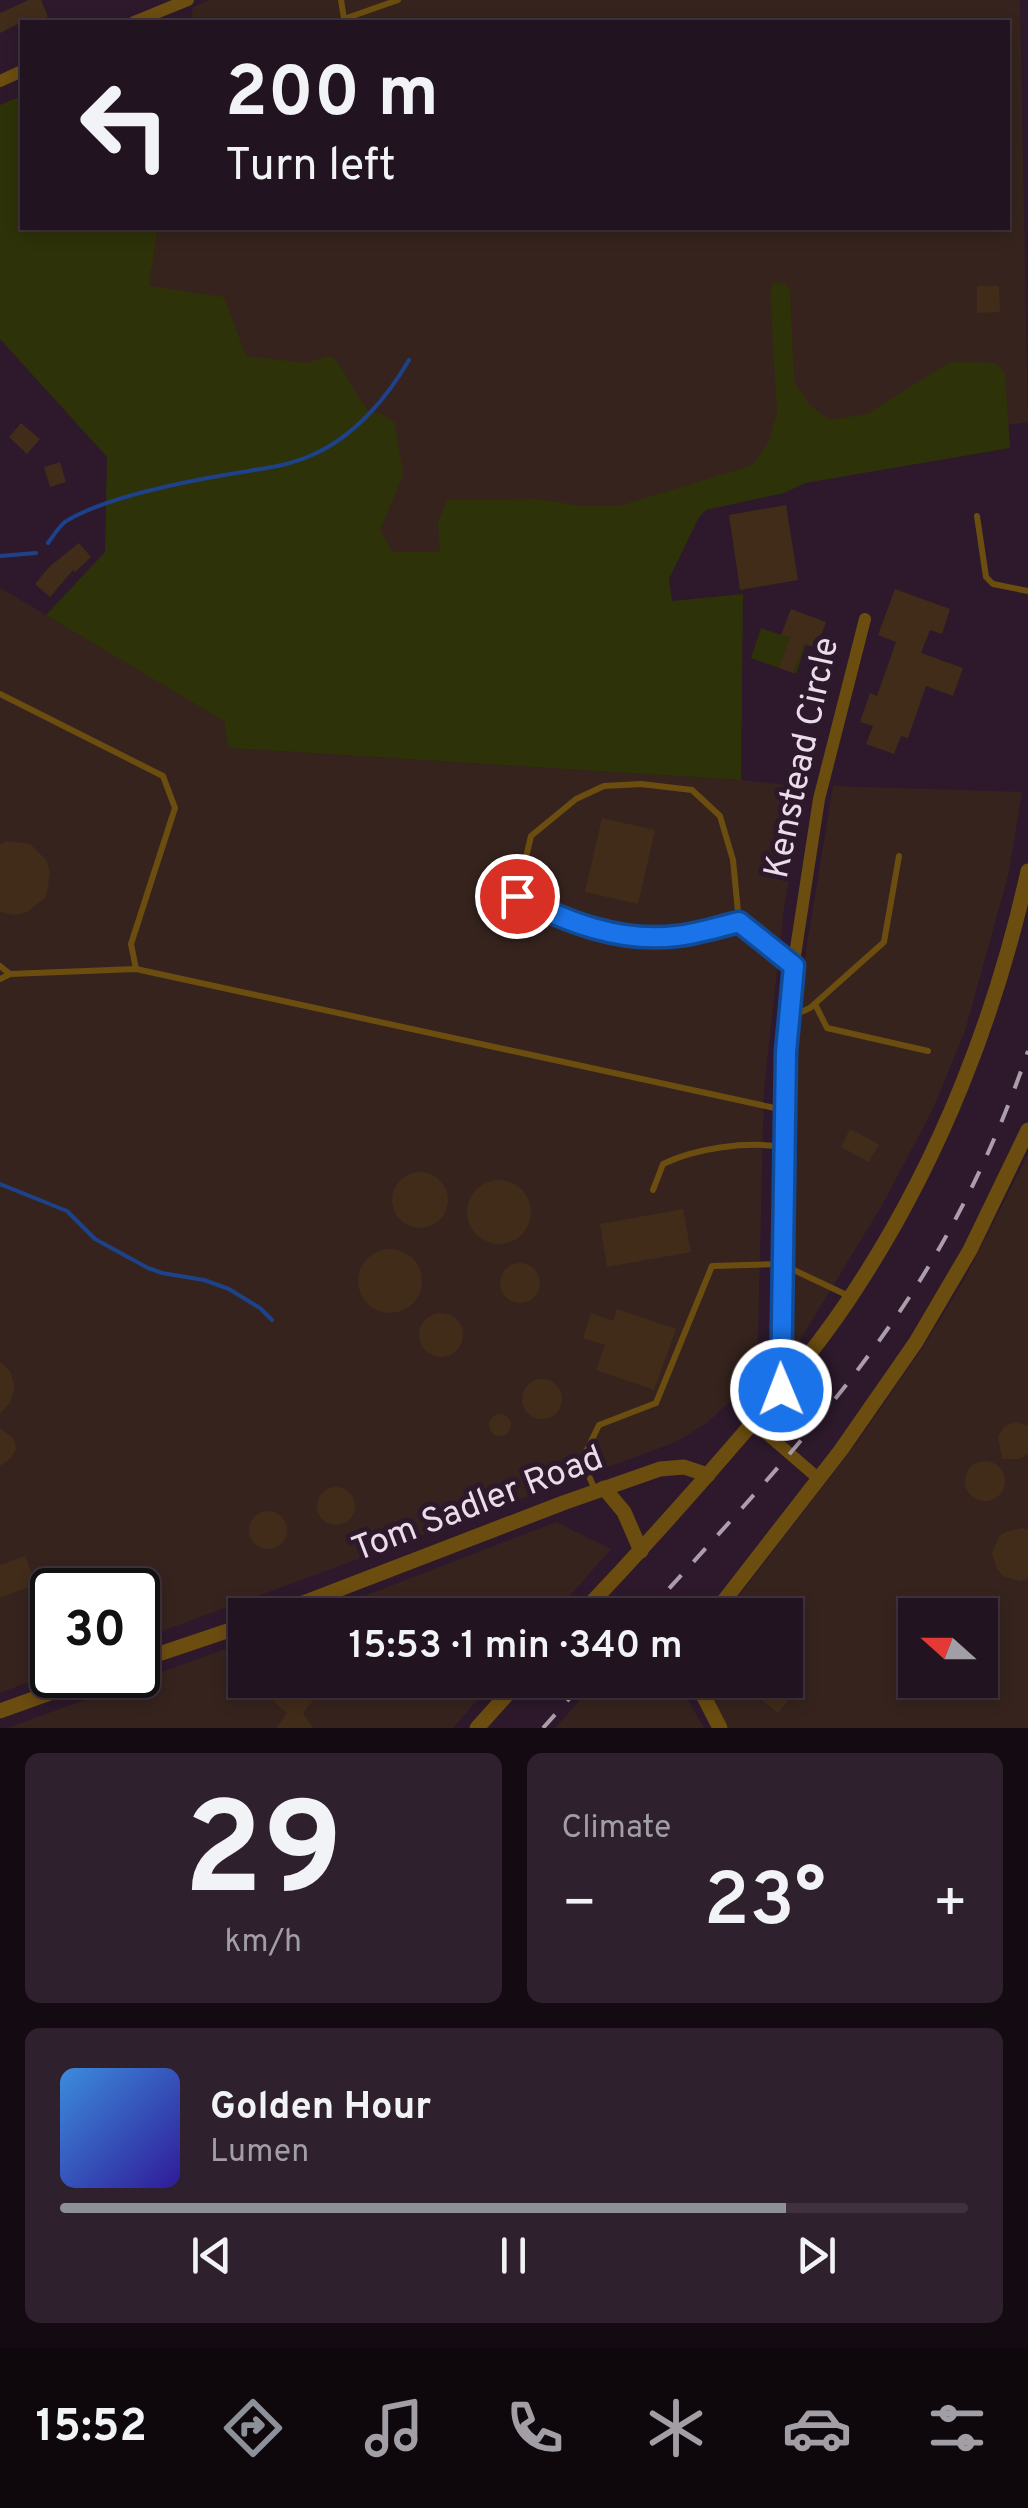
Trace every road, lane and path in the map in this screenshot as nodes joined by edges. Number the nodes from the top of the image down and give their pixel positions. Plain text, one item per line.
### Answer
1 (188, 0) edge
2 (341, 0) edge
3 (398, 0) edge
4 (139, 20) edge
5 (977, 516) dead end
6 (1028, 591) edge
7 (865, 619) dead end
8 (0, 694) edge
9 (900, 856) dead end
10 (1028, 871) edge
11 (739, 922) junction
12 (0, 966) edge
13 (794, 966) junction
14 (136, 970) junction
15 (10, 974) junction
16 (0, 979) edge
17 (815, 1004) junction
18 (788, 1018) junction
19 (928, 1051) dead end
20 (785, 1111) junction
21 (1028, 1130) edge
22 (784, 1148) junction
23 (653, 1190) dead end
24 (782, 1264) junction
25 (851, 1297) junction
26 (781, 1390) junction
27 (753, 1422) junction
28 (708, 1475) junction
29 (818, 1478) junction
30 (600, 1489) junction
31 (641, 1551) junction
32 (316, 1598) edge
33 (596, 1598) edge
34 (726, 1598) edge
35 (228, 1631) edge
36 (160, 1654) edge
37 (36, 1698) edge
38 (504, 1698) edge
39 (704, 1698) edge
40 (0, 1711) edge
41 (478, 1728) edge
42 (720, 1728) edge

1 - 4 street
2 - 3 lane
5 - 6 lane
7 - 13 street, Kenstead Circle
8 - 14 lane
9 - 17 lane
10 - 25 street
11 - 11 lane
11 - 13 lane
12 - 15 lane
13 - 18 street, Kenstead Circle
14 - 15 lane
14 - 20 lane
15 - 16 lane
17 - 18 lane
17 - 19 lane
18 - 20 street, Kenstead Circle
20 - 22 street, Kenstead Circle
21 - 29 street
22 - 23 lane
22 - 24 street, Kenstead Circle
24 - 25 lane
24 - 26 street, Kenstead Circle
24 - 30 lane
25 - 26 street
26 - 27 street
27 - 28 street
27 - 29 street
28 - 30 street, Tom Sadler Road
28 - 31 street
29 - 34 street
30 - 31 street
30 - 32 street, Tom Sadler Road
31 - 33 street
35 - 36 street
37 - 40 street
38 - 41 street
39 - 42 street

